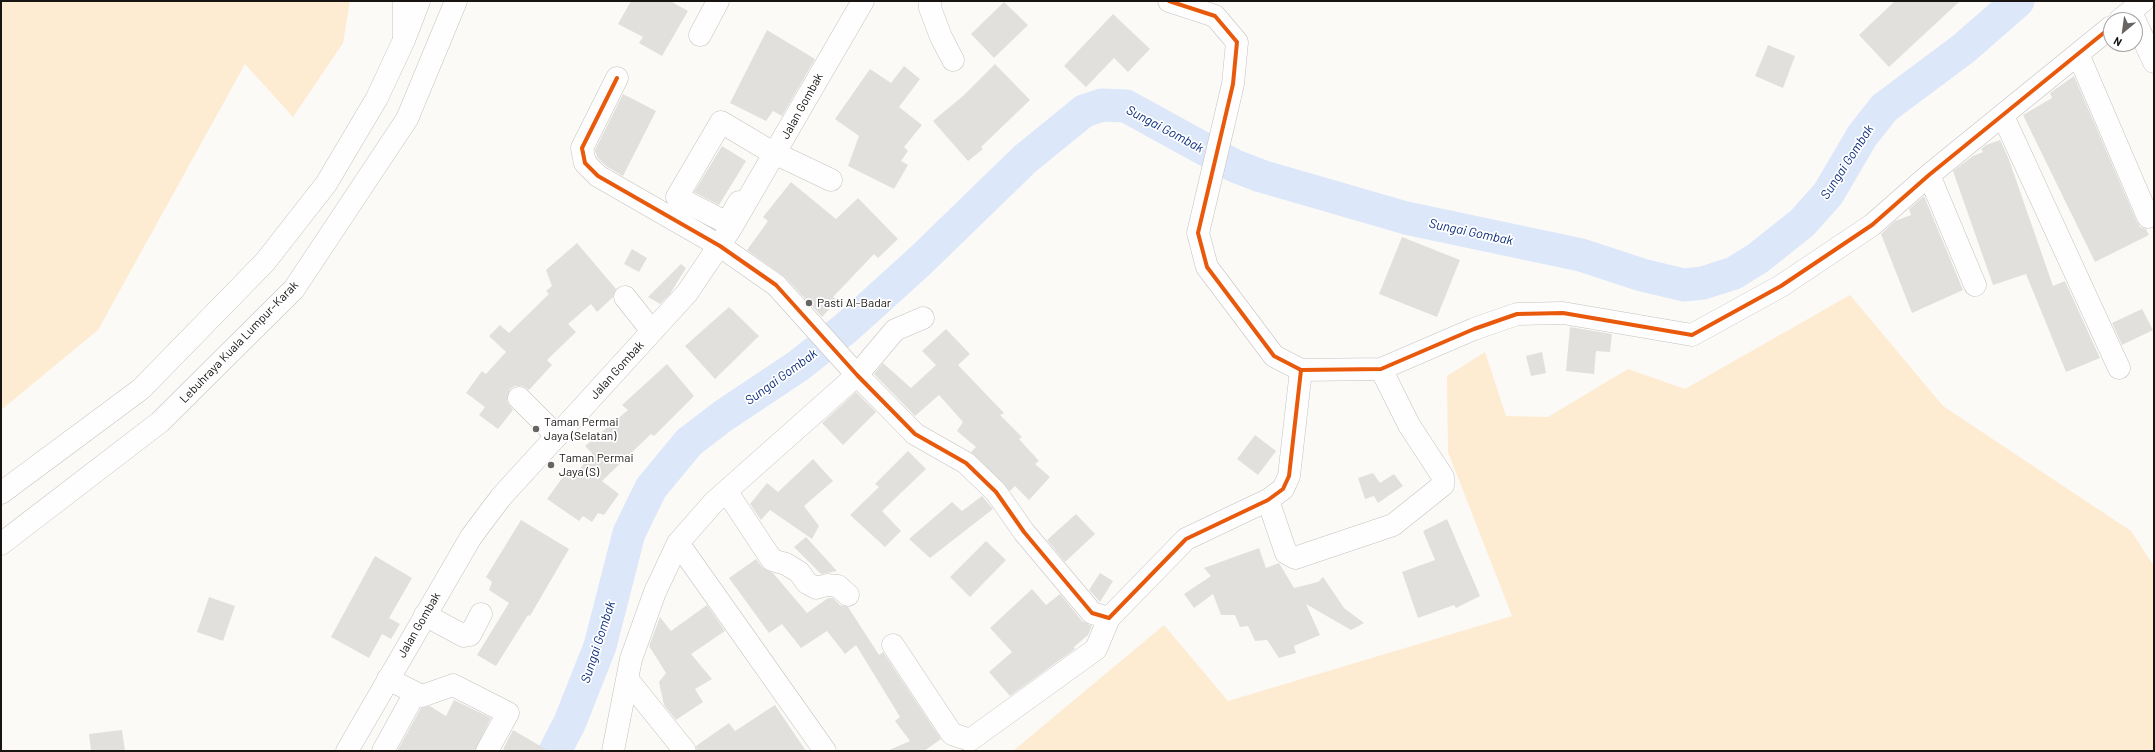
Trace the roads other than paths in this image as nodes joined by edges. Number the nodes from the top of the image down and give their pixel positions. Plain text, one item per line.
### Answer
1 (404, 1) edge
2 (419, 1) edge
3 (456, 1) edge
4 (718, 1) edge
5 (863, 1) edge
6 (930, 1) edge
7 (1169, 1) edge
8 (1218, 9) edge
9 (700, 34) dead end
10 (2103, 34) edge
11 (2143, 38) edge
12 (404, 40) junction
13 (2078, 54) junction
14 (953, 60) dead end
15 (2154, 62) edge
16 (617, 78) dead end
17 (2003, 116) junction
18 (772, 151) junction
19 (1929, 175) junction
20 (831, 180) dead end
21 (2148, 217) dead end
22 (720, 246) junction
23 (1975, 285) dead end
24 (624, 297) dead end
25 (923, 318) dead end
26 (652, 331) junction
27 (2119, 368) dead end
28 (1301, 370) junction
29 (1381, 370) junction
30 (857, 375) junction
31 (519, 398) dead end
32 (557, 436) junction
33 (727, 492) junction
34 (1, 493) edge
35 (1268, 500) junction
36 (1, 544) edge
37 (678, 544) junction
38 (848, 595) dead end
39 (481, 614) dead end
40 (425, 616) junction
41 (1109, 618) junction
42 (893, 645) dead end
43 (388, 679) junction
44 (627, 679) junction
45 (415, 693) junction
46 (347, 751) edge
47 (383, 751) edge
48 (487, 751) edge
49 (613, 751) edge
50 (685, 751) edge
51 (826, 751) edge

1 - 12 main road
2 - 12 main road
3 - 36 main road, Lebuhraya Kuala Lumpur–Karak
4 - 9 main road
5 - 18 main road, Jalan Gombak
6 - 14 main road
7 - 8 main road
8 - 28 main road
10 - 13 main road
11 - 15 main road
12 - 34 main road
13 - 17 main road
13 - 21 main road
16 - 22 main road
17 - 19 main road
17 - 27 main road
18 - 18 main road
18 - 20 main road
18 - 22 main road, Jalan Gombak
19 - 23 main road
19 - 29 main road
22 - 26 main road, Jalan Gombak
22 - 30 main road
24 - 26 main road
25 - 30 main road
26 - 32 main road, Jalan Gombak
28 - 29 main road
28 - 35 main road
29 - 35 main road
30 - 33 main road
30 - 41 main road
31 - 32 main road
32 - 40 main road, Jalan Gombak
33 - 37 main road
33 - 38 main road
35 - 41 main road
37 - 44 main road
37 - 51 main road
39 - 40 main road
40 - 43 main road, Jalan Gombak
41 - 42 main road
43 - 45 main road
43 - 46 main road, Jalan Gombak
44 - 49 main road
44 - 50 main road
45 - 47 main road
45 - 48 main road

